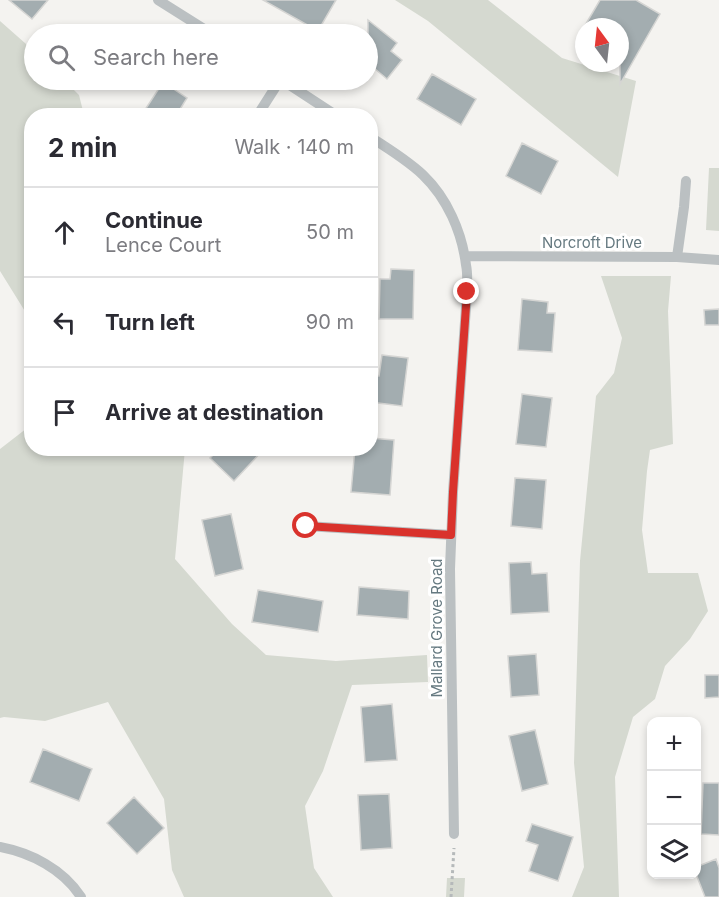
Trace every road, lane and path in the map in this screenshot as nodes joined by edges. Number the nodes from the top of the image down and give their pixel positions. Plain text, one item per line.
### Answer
1 (158, 0) edge
2 (196, 24) edge
3 (274, 90) edge
4 (297, 90) edge
5 (262, 108) edge
6 (325, 108) edge
7 (378, 142) edge
8 (686, 181) dead end
9 (465, 256) junction
10 (677, 257) junction
11 (719, 260) edge
12 (306, 526) dead end
13 (451, 535) junction
14 (454, 834) joint
15 (0, 847) edge
16 (81, 897) edge
17 (451, 897) edge

1 - 2 street
3 - 5 street
4 - 6 street
7 - 9 street, Mallard Grove Road
8 - 10 street
9 - 10 street, Norcroft Drive
9 - 13 street, Mallard Grove Road
10 - 11 street, Norcroft Drive
12 - 13 street
13 - 14 street, Mallard Grove Road
14 - 17 path
15 - 16 street

